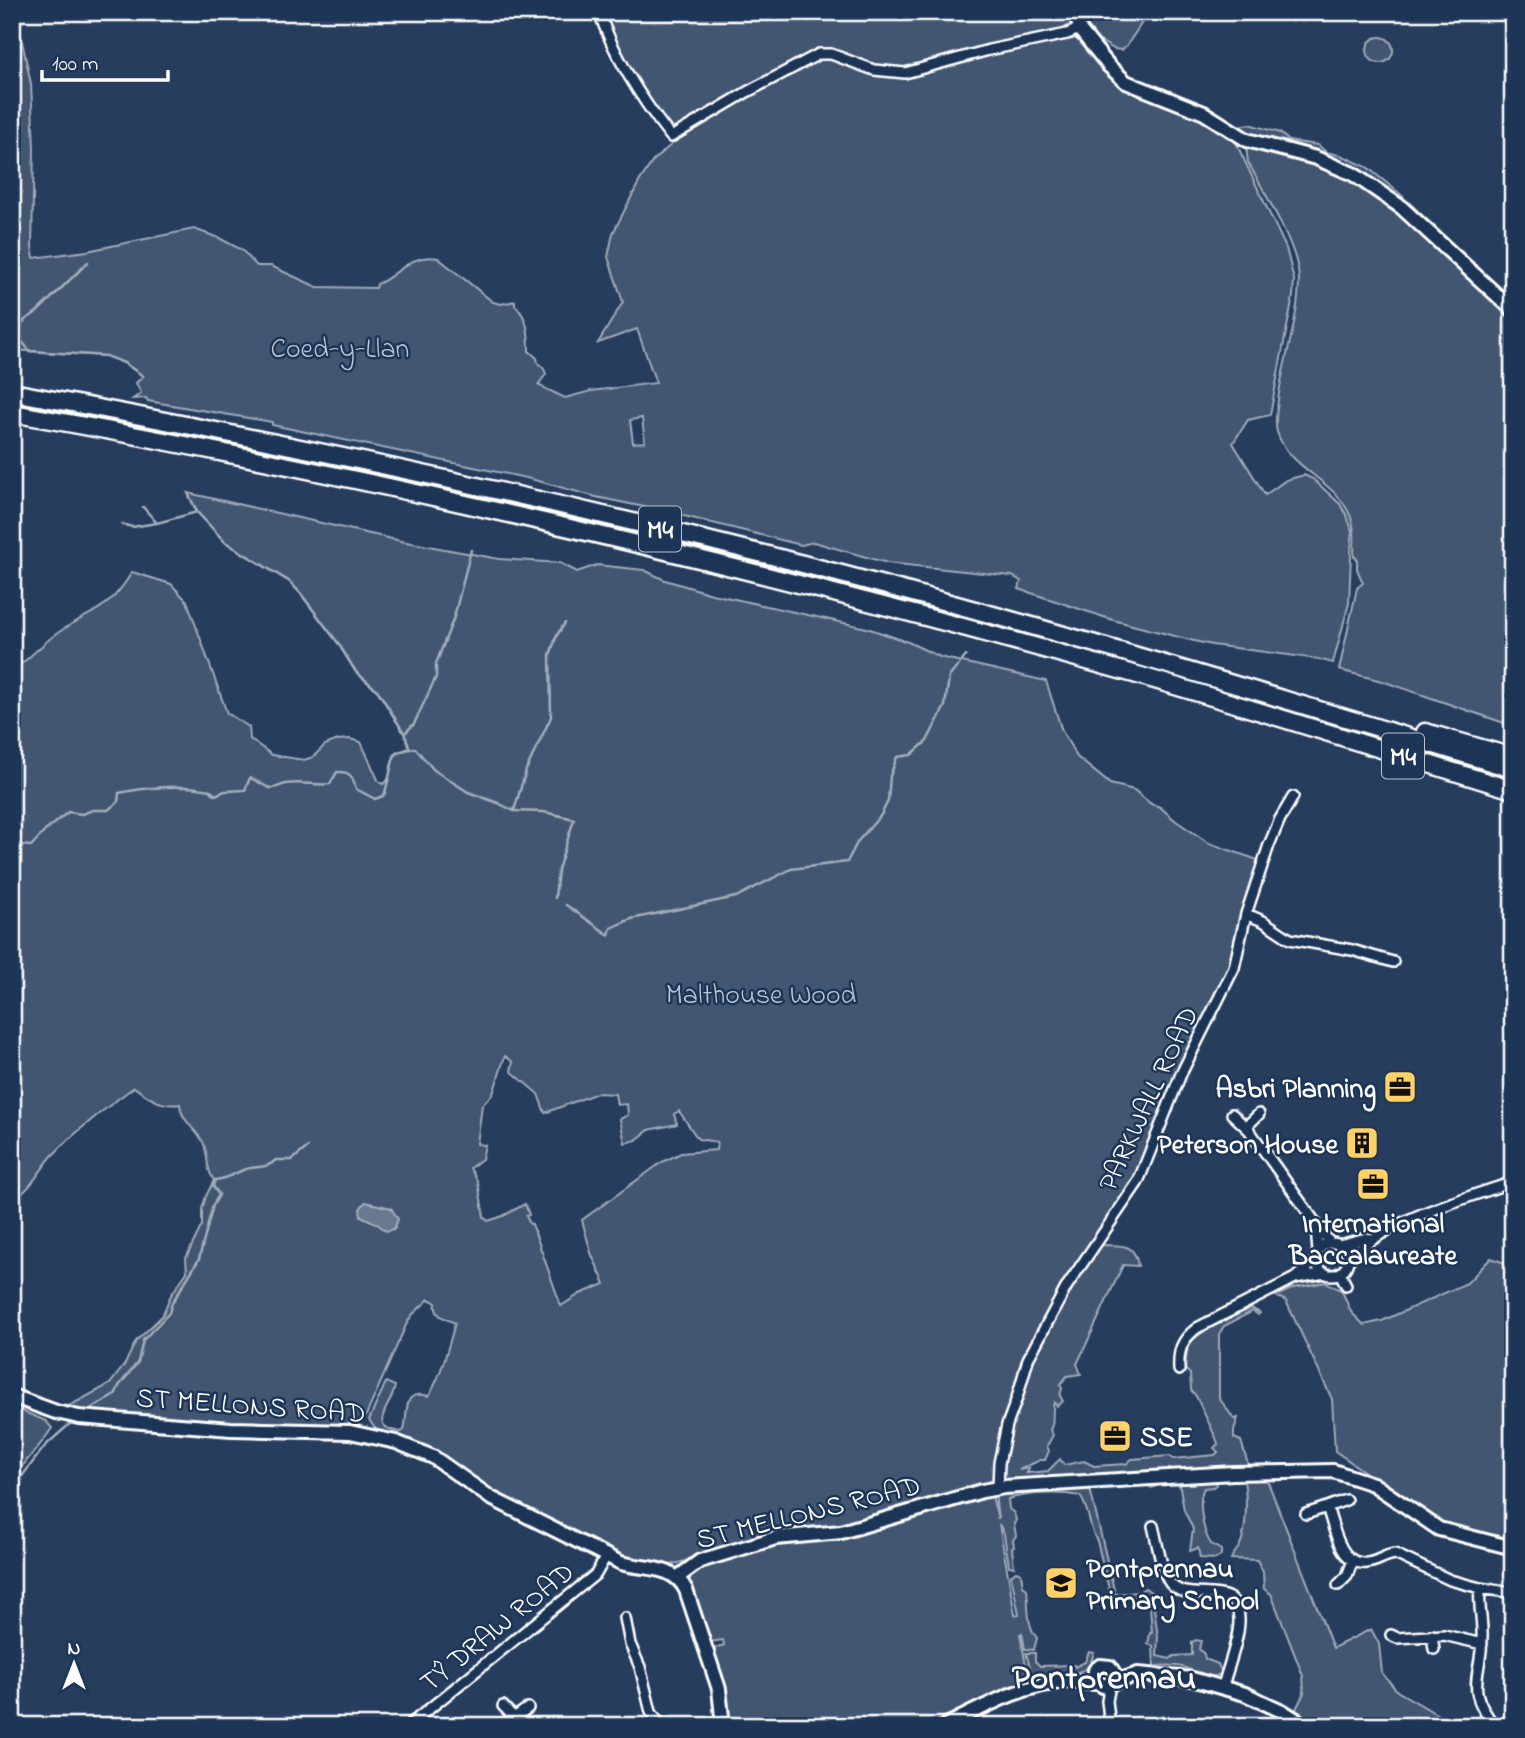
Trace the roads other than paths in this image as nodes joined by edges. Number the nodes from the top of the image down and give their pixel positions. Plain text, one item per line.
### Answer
1 (598, 12) edge
2 (1079, 12) edge
3 (1079, 29) junction
4 (1513, 310) edge
5 (12, 392) edge
6 (12, 413) edge
7 (1300, 703) junction
8 (1293, 722) junction
9 (1513, 757) edge
10 (1513, 769) edge
11 (1513, 790) edge
12 (1293, 797) dead end
13 (1513, 802) edge
14 (1246, 914) junction
15 (1393, 962) dead end
16 (1232, 1114) dead end
17 (1259, 1114) dead end
18 (1250, 1130) junction
19 (1513, 1182) edge
20 (1316, 1227) junction
21 (1372, 1239) junction
22 (1335, 1244) junction
23 (1317, 1256) junction
24 (1348, 1261) junction
25 (1325, 1273) junction
26 (1340, 1273) junction
27 (1295, 1278) junction
28 (1346, 1285) dead end
29 (1179, 1370) dead end
30 (12, 1396) edge
31 (998, 1488) junction
32 (1346, 1500) dead end
33 (1327, 1507) junction
34 (1307, 1514) dead end
35 (1153, 1526) dead end
36 (1513, 1548) edge
37 (606, 1556) junction
38 (1353, 1560) junction
39 (678, 1577) junction
40 (1338, 1585) dead end
41 (1480, 1588) junction
42 (1508, 1592) dead end
43 (625, 1618) dead end
44 (1391, 1635) dead end
45 (1432, 1635) junction
46 (1482, 1644) junction
47 (1434, 1649) dead end
48 (1105, 1679) junction
49 (1223, 1686) junction
50 (503, 1706) dead end
51 (528, 1708) dead end
52 (514, 1718) junction
53 (660, 1725) edge
54 (408, 1726) edge
55 (522, 1726) edge
56 (723, 1726) edge
57 (945, 1726) edge
58 (1110, 1726) edge
59 (1306, 1726) edge
60 (1495, 1726) edge

1 - 3 street
2 - 3 main road
3 - 4 main road
5 - 7 highway, M4
6 - 8 highway, M4
7 - 9 highway
7 - 10 highway, M4
8 - 11 highway, M4
8 - 13 highway
12 - 14 street, PARKWALL ROAD
14 - 15 street
14 - 31 street, PARKWALL ROAD
16 - 18 street
17 - 18 street
18 - 20 street
19 - 21 street
20 - 22 street
20 - 23 street
21 - 22 street
21 - 24 street
22 - 23 street
22 - 24 street
23 - 25 street
23 - 27 street
24 - 26 street
25 - 26 street
25 - 27 street
26 - 28 street
27 - 29 street
30 - 37 main road, ST MELLONS ROAD
31 - 36 main road, ST MELLONS ROAD
31 - 39 main road, ST MELLONS ROAD
32 - 33 street
33 - 34 street
33 - 38 street
35 - 49 street
37 - 39 main road, ST MELLONS ROAD
37 - 54 street, TŶ DRAW ROAD
38 - 40 street
38 - 41 street
39 - 56 main road
41 - 42 street
41 - 46 street
43 - 53 street
44 - 45 street
45 - 46 street
45 - 47 street
46 - 60 street
48 - 49 main road
48 - 57 main road
48 - 58 street
49 - 59 main road
50 - 52 street
51 - 52 street
52 - 55 street

